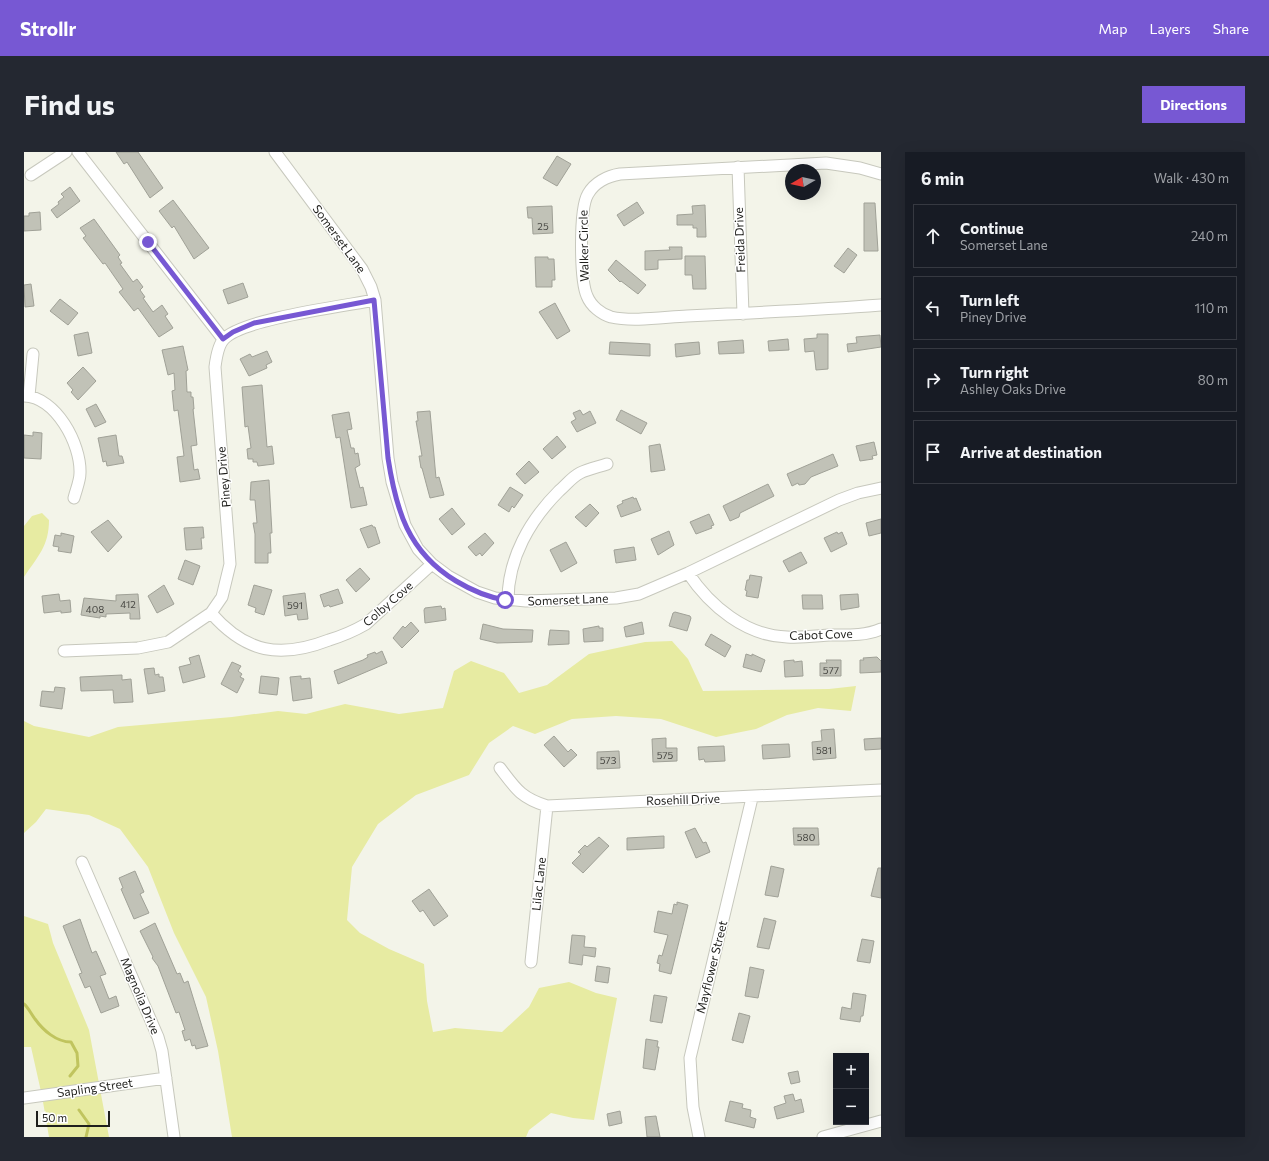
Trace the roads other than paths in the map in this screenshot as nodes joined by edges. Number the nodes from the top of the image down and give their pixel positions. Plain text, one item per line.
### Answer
1 (66, 152) edge
2 (78, 152) edge
3 (275, 152) edge
4 (738, 167) junction
5 (881, 174) edge
6 (31, 175) dead end
7 (374, 300) junction
8 (881, 305) edge
9 (743, 314) junction
10 (223, 339) junction
11 (33, 354) dead end
12 (26, 396) edge
13 (607, 464) dead end
14 (881, 488) edge
15 (74, 498) dead end
16 (432, 564) junction
17 (688, 574) junction
18 (508, 600) junction
19 (211, 613) junction
20 (881, 629) edge
21 (64, 651) dead end
22 (500, 768) dead end
23 (881, 790) edge
24 (752, 798) junction
25 (547, 806) junction
26 (82, 862) dead end
27 (531, 962) dead end
28 (166, 1078) junction
29 (24, 1098) edge
30 (881, 1121) edge
31 (174, 1137) edge
32 (699, 1137) edge
33 (823, 1137) edge

1 - 6 street
2 - 10 street
3 - 7 street, Somerset Lane
4 - 5 street, Walker Circle
4 - 9 street, Freida Drive
4 - 9 street, Walker Circle
7 - 10 street
7 - 16 street, Somerset Lane
8 - 9 street, Walker Circle
10 - 19 street, Piney Drive
11 - 12 street
12 - 15 street
13 - 18 street
14 - 17 street, Somerset Lane
16 - 18 street, Somerset Lane
16 - 19 street, Colby Cove
17 - 18 street, Somerset Lane
17 - 20 street, Cabot Cove
19 - 21 street, Piney Drive
22 - 25 street, Rosehill Drive
23 - 24 street, Rosehill Drive
24 - 25 street, Rosehill Drive
24 - 32 street, Mayflower Street
25 - 27 street, Lilac Lane
26 - 28 street, Magnolia Drive
28 - 29 street, Sapling Street
28 - 31 street, Magnolia Drive
30 - 33 street

